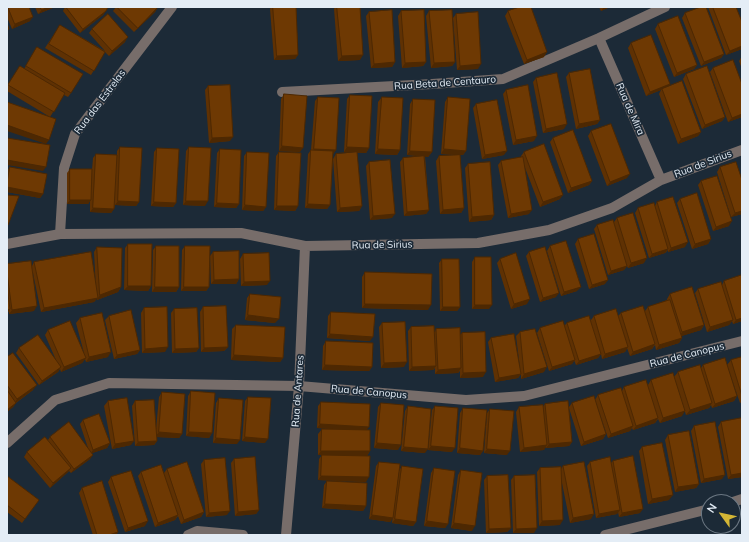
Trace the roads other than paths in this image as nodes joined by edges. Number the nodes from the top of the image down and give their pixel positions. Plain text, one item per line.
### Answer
1 (172, 7) edge
2 (665, 7) edge
3 (599, 38) junction
4 (282, 92) dead end
5 (742, 150) edge
6 (661, 180) junction
7 (60, 234) junction
8 (7, 244) edge
9 (305, 246) junction
10 (742, 341) edge
11 (299, 386) junction
12 (7, 443) edge
13 (701, 511) edge
14 (188, 535) edge
15 (243, 535) edge
16 (286, 535) edge
17 (605, 535) edge

1 - 7 street, Rua das Estrelas
2 - 3 street, Rua Beta de Centauro
3 - 4 street, Rua Beta de Centauro
3 - 6 street, Rua de Mira
5 - 6 street, Rua de Sirius
6 - 9 street, Rua de Sirius
7 - 8 street, Rua de Sirius
7 - 9 street, Rua de Sirius
9 - 11 street, Rua de Antares
10 - 11 street, Rua de Canopus
11 - 12 street, Rua de Canopus
11 - 16 street, Rua de Antares
13 - 17 street
14 - 15 street

